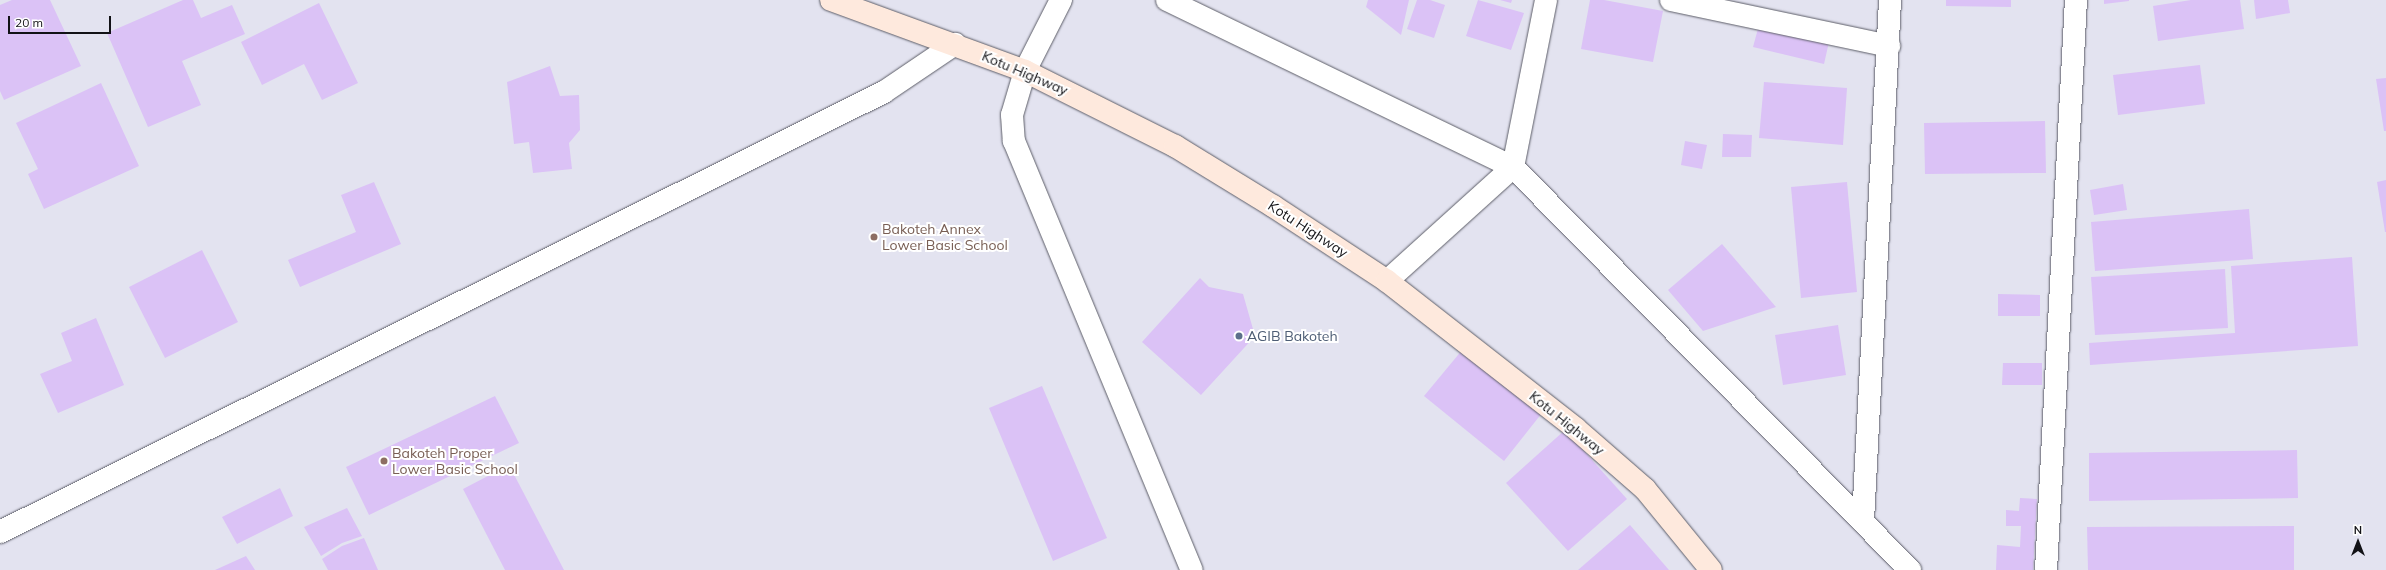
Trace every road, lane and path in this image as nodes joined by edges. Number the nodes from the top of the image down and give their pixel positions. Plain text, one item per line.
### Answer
1 (831, 0) edge
2 (1061, 0) edge
3 (1167, 0) edge
4 (1546, 0) edge
5 (1671, 0) edge
6 (1890, 0) edge
7 (2076, 0) edge
8 (955, 44) junction
9 (1889, 46) junction
10 (1025, 71) junction
11 (1513, 167) junction
12 (1387, 281) junction
13 (1863, 521) junction
14 (0, 532) edge
15 (1192, 570) edge
16 (1711, 570) edge
17 (1910, 570) edge
18 (2046, 570) edge

1 - 8 street, Kotu Highway
2 - 10 street
3 - 11 street
4 - 11 street
5 - 9 street
6 - 9 street
7 - 18 street
8 - 10 street, Kotu Highway
8 - 14 street
9 - 13 street
10 - 12 street, Kotu Highway
10 - 15 street
11 - 12 street
11 - 13 street
12 - 16 street, Kotu Highway
13 - 17 street

